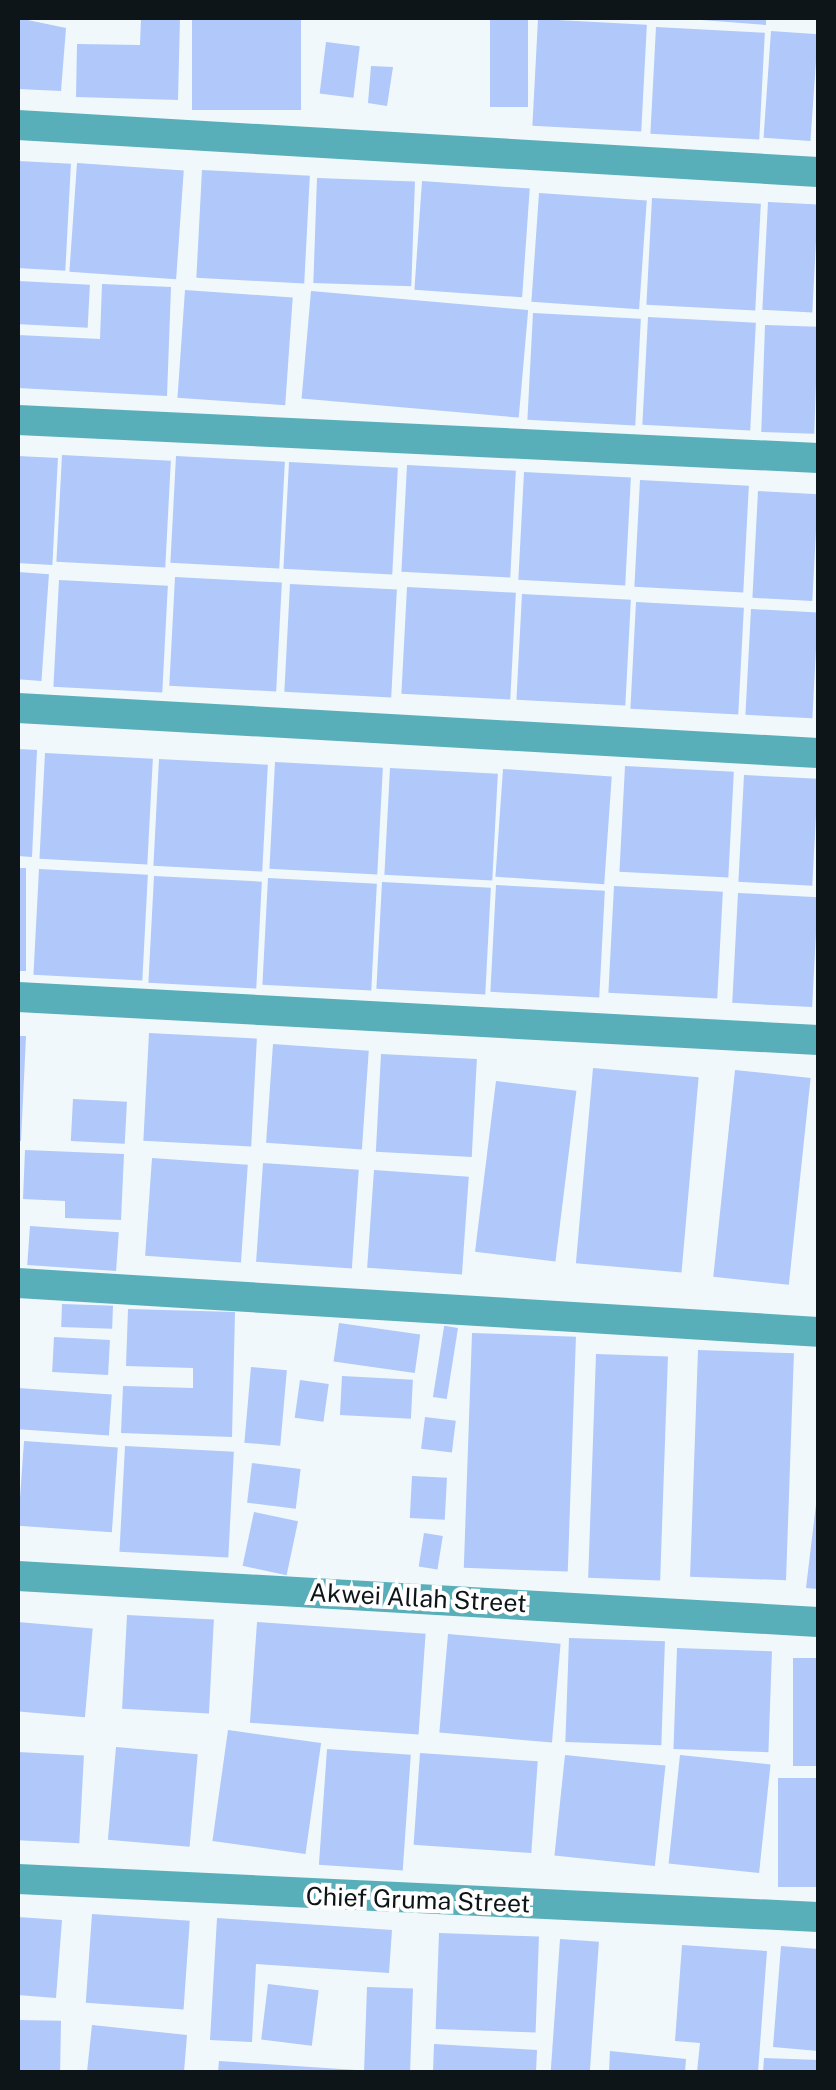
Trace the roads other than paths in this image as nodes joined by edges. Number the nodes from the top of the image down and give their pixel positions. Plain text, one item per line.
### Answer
1 (18, 125) edge
2 (818, 172) edge
3 (18, 420) edge
4 (818, 458) edge
5 (18, 708) edge
6 (818, 753) edge
7 (18, 997) edge
8 (818, 1040) edge
9 (18, 1283) edge
10 (818, 1332) edge
11 (18, 1576) edge
12 (818, 1622) edge
13 (18, 1879) edge
14 (818, 1917) edge

1 - 2 street
3 - 4 street
5 - 6 street
7 - 8 street
9 - 10 street
11 - 12 street, Akwei Allah Street
13 - 14 street, Chief Gruma Street

